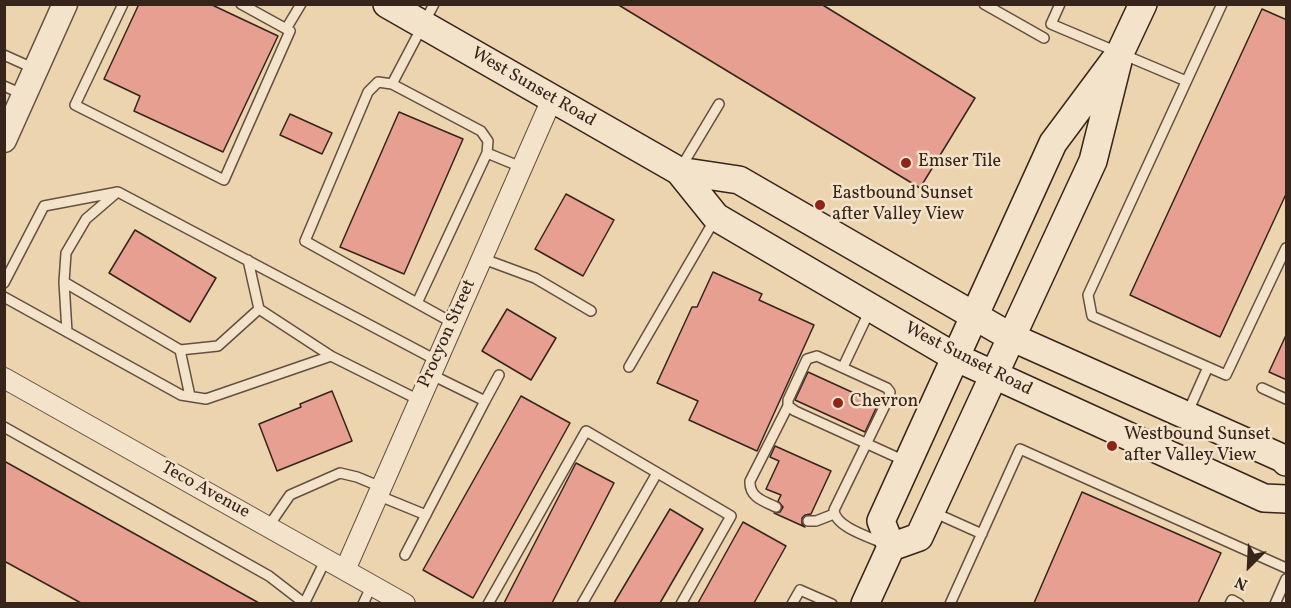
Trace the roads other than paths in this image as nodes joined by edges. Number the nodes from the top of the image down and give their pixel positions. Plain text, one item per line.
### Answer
1 (65, 4) edge
2 (123, 4) edge
3 (241, 4) edge
4 (301, 4) edge
5 (387, 4) edge
6 (984, 4) edge
7 (1060, 4) edge
8 (1143, 4) edge
9 (1222, 4) edge
10 (429, 15) edge
11 (286, 29) junction
12 (1044, 38) dead end
13 (1120, 53) junction
14 (4, 56) edge
15 (36, 70) junction
16 (1186, 81) junction
17 (392, 84) junction
18 (15, 91) edge
19 (552, 99) junction
20 (718, 104) dead end
21 (4, 141) edge
22 (487, 153) junction
23 (521, 167) junction
24 (679, 171) junction
25 (118, 192) junction
26 (716, 217) junction
27 (1287, 248) edge
28 (481, 258) junction
29 (248, 260) junction
30 (64, 282) junction
31 (4, 283) edge
32 (4, 297) edge
33 (417, 303) junction
34 (871, 308) junction
35 (259, 309) junction
36 (591, 311) dead end
37 (974, 317) junction
38 (453, 323) junction
39 (67, 332) junction
40 (1011, 337) junction
41 (180, 350) junction
42 (331, 356) junction
43 (955, 357) junction
44 (433, 367) junction
45 (843, 367) junction
46 (1208, 367) junction
47 (629, 368) dead end
48 (498, 375) dead end
49 (993, 376) junction
50 (4, 378) edge
51 (1262, 388) dead end
52 (189, 396) junction
53 (1287, 399) edge
54 (419, 400) junction
55 (484, 401) junction
56 (788, 406) junction
57 (1186, 416) junction
58 (4, 427) edge
59 (867, 443) junction
60 (908, 462) junction
61 (1287, 462) edge
62 (657, 472) junction
63 (379, 491) junction
64 (1287, 499) edge
65 (776, 507) dead end
66 (931, 511) junction
67 (834, 514) junction
68 (426, 515) junction
69 (808, 520) dead end
70 (268, 527) junction
71 (982, 534) junction
72 (891, 547) junction
73 (405, 555) dead end
74 (326, 559) junction
75 (1287, 568) edge
76 (345, 570) junction
77 (1287, 579) edge
78 (372, 585) junction
79 (304, 603) edge
80 (363, 603) edge
81 (405, 603) edge
82 (488, 603) edge
83 (582, 603) edge
84 (681, 603) edge
85 (792, 603) edge
86 (832, 603) edge
87 (866, 603) edge
88 (950, 603) edge
89 (1230, 603) edge
90 (1239, 603) edge
91 (1275, 603) edge

1 - 15 street
2 - 11 lane
3 - 11 lane
4 - 11 lane
5 - 10 main road, West Sunset Road
6 - 12 lane
7 - 13 lane
8 - 13 main road
9 - 16 lane
10 - 17 lane
10 - 19 main road, West Sunset Road
13 - 16 lane
13 - 37 main road
13 - 40 main road
14 - 15 lane
15 - 18 street
16 - 46 lane
17 - 22 lane
17 - 33 lane
18 - 21 street
19 - 23 street, Procyon Street
19 - 24 main road, West Sunset Road
20 - 24 lane
22 - 23 lane
22 - 33 lane
23 - 28 street, Procyon Street
24 - 26 main road, West Sunset Road
24 - 37 main road, West Sunset Road
25 - 29 lane
25 - 30 lane
25 - 31 lane
26 - 34 main road, West Sunset Road
26 - 47 lane
27 - 46 lane
28 - 36 lane
28 - 38 street, Procyon Street
29 - 35 lane
29 - 44 lane
30 - 39 lane
30 - 41 lane
32 - 39 lane
33 - 38 lane
34 - 43 main road, West Sunset Road
34 - 45 lane
35 - 41 lane
35 - 42 lane
37 - 40 main road, West Sunset Road
37 - 43 main road
38 - 44 street, Procyon Street
39 - 52 lane
40 - 49 main road
40 - 57 main road, West Sunset Road
41 - 52 lane
42 - 52 lane
42 - 54 lane
43 - 49 main road, West Sunset Road
43 - 60 main road
44 - 54 street, Procyon Street
44 - 55 lane
45 - 56 lane
45 - 59 lane
46 - 57 lane
48 - 55 lane
49 - 64 main road, West Sunset Road
49 - 66 main road
50 - 70 street, Teco Avenue
51 - 53 lane
54 - 63 street, Procyon Street
55 - 68 lane
56 - 59 lane
56 - 65 lane
57 - 61 main road, West Sunset Road
58 - 79 lane
59 - 60 lane
59 - 67 lane
60 - 72 main road
62 - 82 lane
62 - 83 lane
62 - 84 lane
63 - 68 lane
63 - 70 lane
63 - 76 street, Procyon Street
66 - 71 lane
66 - 72 main road
67 - 69 lane
67 - 72 lane
68 - 73 lane
70 - 74 street, Teco Avenue
71 - 75 lane
71 - 88 lane
72 - 87 main road
74 - 76 street, Teco Avenue
74 - 79 lane
76 - 78 street, Teco Avenue
77 - 91 lane
78 - 80 lane
78 - 81 street, Teco Avenue
85 - 86 lane
89 - 90 lane

